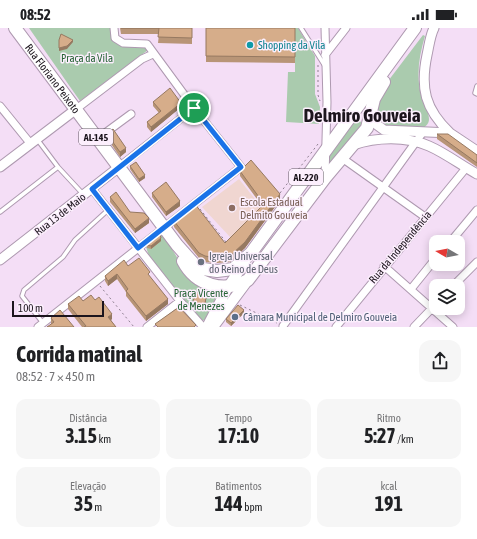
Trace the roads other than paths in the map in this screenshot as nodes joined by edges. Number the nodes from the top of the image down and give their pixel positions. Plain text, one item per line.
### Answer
1 (15, 28) edge
2 (114, 28) edge
3 (301, 28) edge
4 (324, 28) edge
5 (346, 28) edge
6 (415, 28) edge
7 (425, 28) edge
8 (434, 28) edge
9 (153, 54) junction
10 (325, 55) junction
11 (326, 68) junction
12 (477, 86) edge
13 (477, 94) edge
14 (0, 106) edge
15 (194, 108) junction
16 (75, 110) junction
17 (131, 114) dead end
18 (370, 119) junction
19 (346, 121) junction
20 (423, 132) junction
21 (450, 132) junction
22 (97, 139) junction
23 (34, 141) junction
24 (417, 142) junction
25 (353, 145) junction
26 (323, 146) junction
27 (477, 151) edge
28 (342, 158) junction
29 (0, 167) edge
30 (58, 167) junction
31 (119, 167) junction
32 (466, 168) junction
33 (477, 174) edge
34 (325, 178) junction
35 (384, 188) junction
36 (92, 189) junction
37 (84, 195) junction
38 (108, 210) junction
39 (477, 210) edge
40 (0, 212) edge
41 (276, 217) junction
42 (425, 217) junction
43 (288, 227) junction
44 (164, 228) junction
45 (456, 235) edge
46 (176, 245) junction
47 (138, 248) junction
48 (251, 253) junction
49 (0, 260) edge
50 (477, 262) edge
51 (384, 266) junction
52 (429, 267) edge
53 (460, 279) edge
54 (248, 280) junction
55 (228, 287) junction
56 (411, 289) junction
57 (180, 301) junction
58 (429, 302) edge
59 (429, 310) edge
60 (443, 315) edge
61 (41, 325) edge
62 (214, 326) edge
63 (283, 326) road end
64 (147, 327) edge
65 (203, 327) edge
66 (336, 327) edge
67 (414, 327) edge
68 (453, 327) edge

1 - 16 highway, Rua Floriano Peixoto / AL-145
2 - 9 street
3 - 11 lane
4 - 10 street
5 - 10 street
6 - 19 highway, Rua Floriano Peixoto / AL-220
7 - 18 highway, AL-220 / AL-220
8 - 21 street
9 - 15 street
9 - 16 street
10 - 11 street
11 - 26 street
12 - 13 lane
14 - 23 street
15 - 31 street
15 - 44 street
16 - 22 highway, Rua Floriano Peixoto / AL-145
16 - 23 street
17 - 22 street
18 - 19 highway
18 - 20 street
18 - 25 highway, AL-220 / AL-220
19 - 26 highway, Rua Floriano Peixoto / AL-220
20 - 21 street
20 - 24 street
21 - 27 street
22 - 31 highway, Rua Floriano Peixoto / AL-145
23 - 29 street
23 - 30 lane
24 - 25 street
24 - 32 street
24 - 35 street
25 - 28 highway, AL-220 / AL-220
26 - 34 street
26 - 41 highway, Rua Floriano Peixoto / AL-220
28 - 34 highway, AL-220 / AL-220
28 - 35 street
30 - 37 lane
30 - 40 lane
31 - 36 street, Rua 13 de Maio
31 - 44 highway, Rua Floriano Peixoto / AL-145
32 - 33 street
32 - 42 street, Rua da Independência
34 - 43 highway, AL-220 / AL-220
35 - 42 street
35 - 63 street
36 - 37 street, Rua 13 de Maio
36 - 38 street
37 - 49 street, Rua 13 de Maio
38 - 47 street
38 - 61 lane
39 - 45 street
41 - 43 highway
41 - 48 highway, Rua Floriano Peixoto / AL-220
42 - 51 street, Rua da Independência
43 - 54 highway, AL-220 / AL-220
44 - 46 highway, Rua Floriano Peixoto / AL-145
44 - 47 street
46 - 48 highway, Rua Floriano Peixoto / AL-220
46 - 55 highway, Rua Floriano Peixoto
47 - 57 street
47 - 61 street
48 - 55 main road
50 - 53 street
51 - 56 street
51 - 66 street, Rua da Independência
52 - 56 street
54 - 55 highway, Rua Floriano Peixoto
54 - 62 main road
55 - 62 main road
56 - 58 street
57 - 64 street
57 - 65 street
59 - 67 street
60 - 68 street

